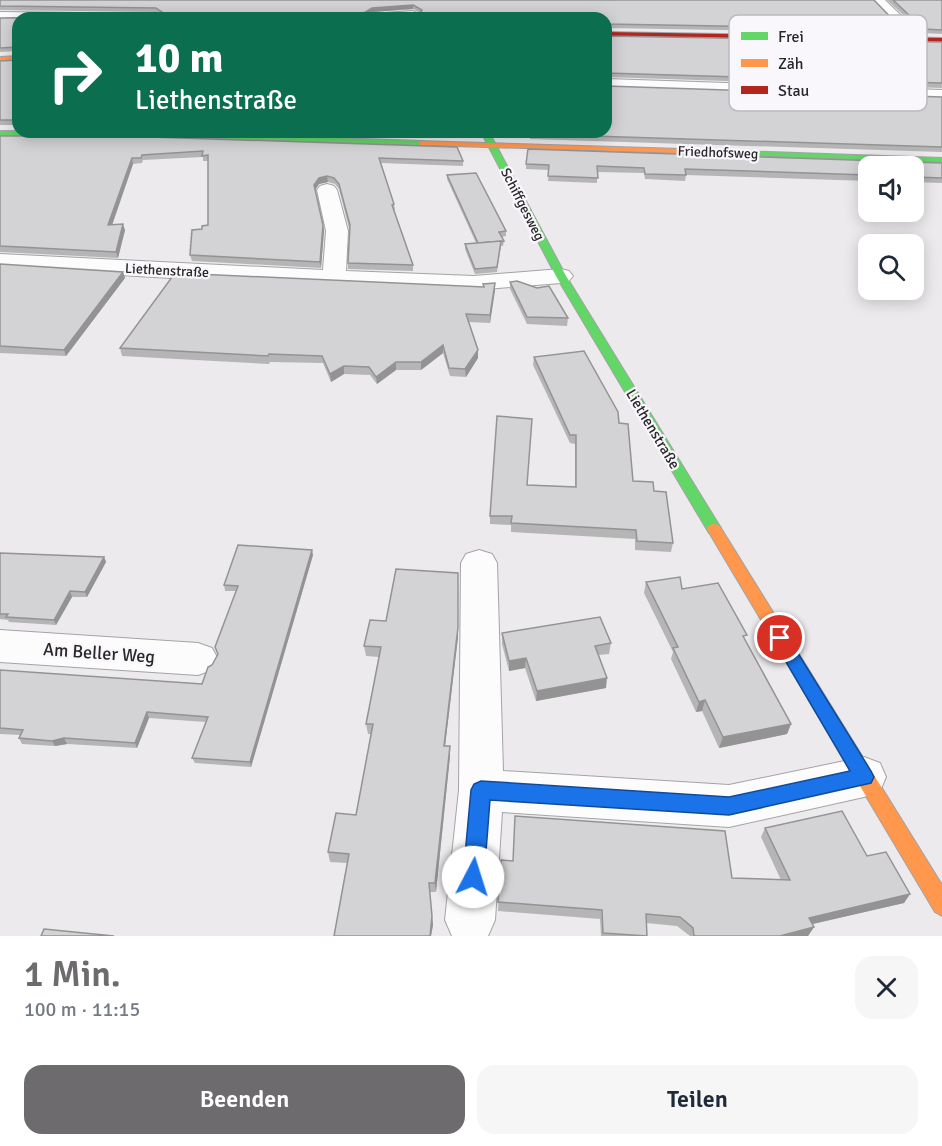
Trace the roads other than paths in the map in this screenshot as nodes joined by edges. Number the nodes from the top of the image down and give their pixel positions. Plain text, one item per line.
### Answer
1 (878, 0) edge
2 (2, 9) edge
3 (47, 12) edge
4 (893, 15) edge
5 (612, 34) edge
6 (729, 36) edge
7 (612, 84) edge
8 (729, 88) edge
9 (927, 95) edge
10 (942, 95) edge
11 (290, 138) edge
12 (489, 138) edge
13 (493, 144) junction
14 (942, 160) edge
15 (327, 190) dead end
16 (0, 261) edge
17 (561, 276) junction
18 (334, 277) junction
19 (479, 563) dead end
20 (0, 646) edge
21 (198, 659) dead end
22 (864, 777) junction
23 (481, 790) junction
24 (942, 905) edge
25 (470, 920) dead end

1 - 4 street
2 - 3 street
5 - 6 street
7 - 8 street
9 - 10 street
11 - 13 street, Friedhofsweg
12 - 13 street, Schiffgesweg
13 - 14 street, Friedhofsweg
13 - 17 street, Schiffgesweg
15 - 18 street
16 - 18 street, Liethenstraße
17 - 18 street, Liethenstraße
17 - 22 street, Liethenstraße
19 - 23 street
20 - 21 street, Am Beller Weg
22 - 23 street
22 - 24 street, Liethenstraße
23 - 25 street

